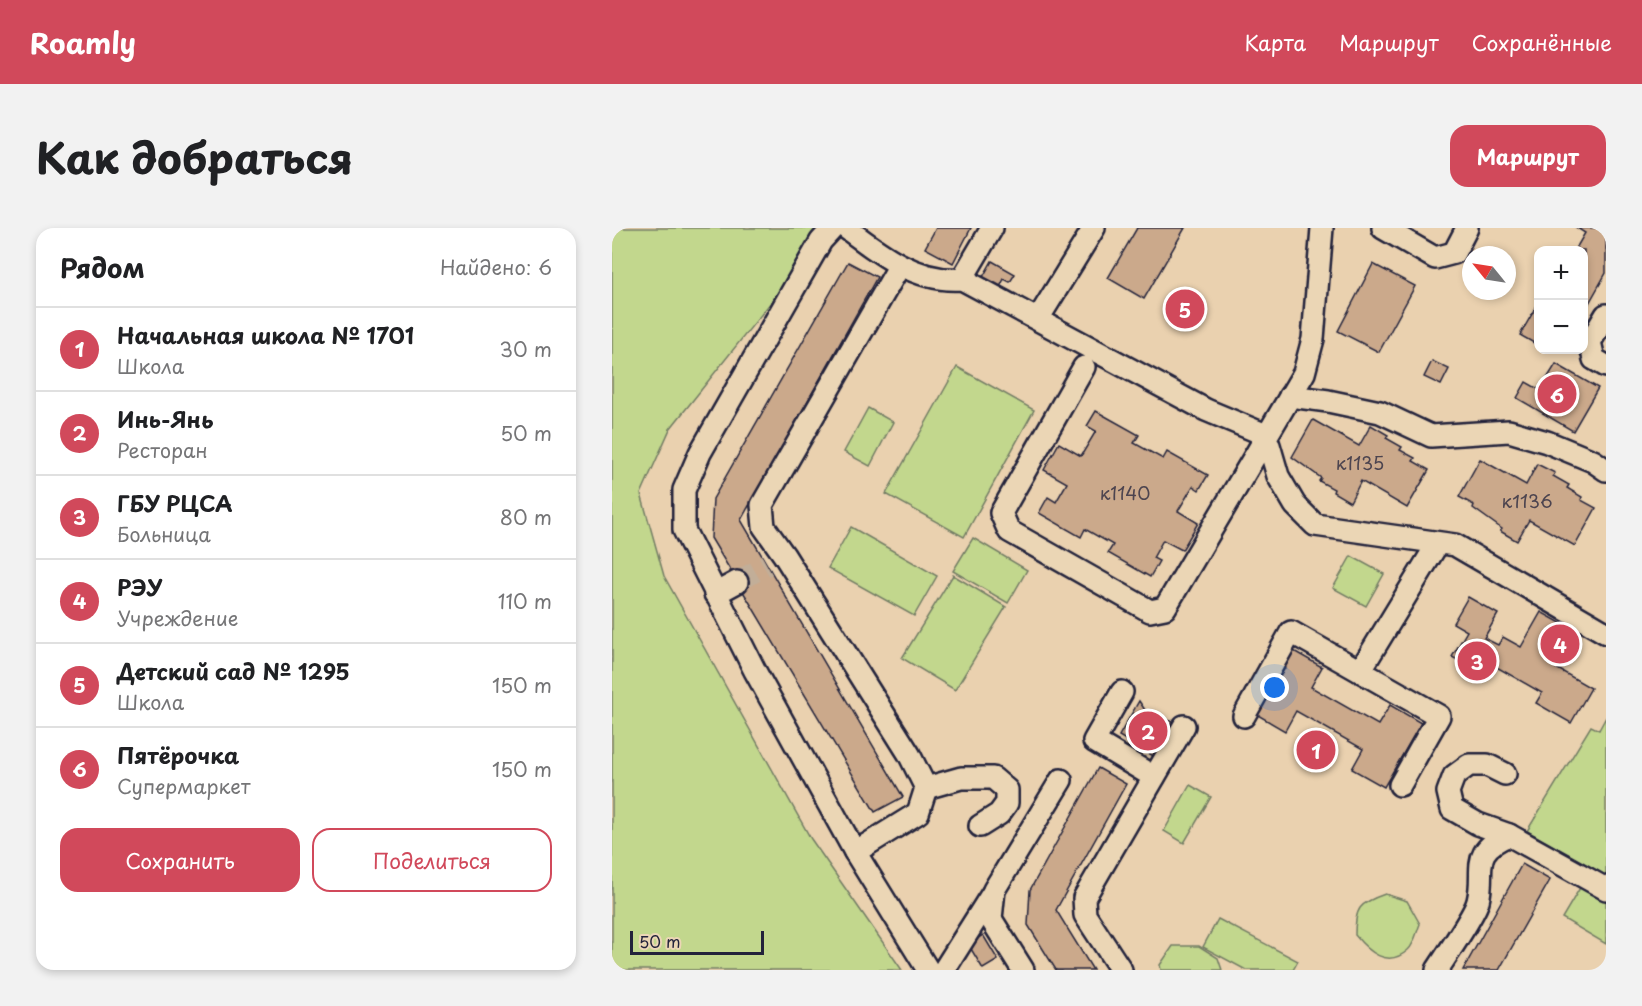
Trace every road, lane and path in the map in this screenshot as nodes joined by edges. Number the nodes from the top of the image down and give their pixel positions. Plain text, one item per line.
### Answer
1 (833, 228) edge
2 (846, 228) edge
3 (992, 228) edge
4 (1094, 228) edge
5 (1322, 228) edge
6 (1383, 228) edge
7 (1467, 228) edge
8 (900, 265) junction
9 (963, 279) junction
10 (1606, 315) edge
11 (1038, 319) junction
12 (1606, 366) edge
13 (1084, 367) dead end
14 (1290, 396) junction
15 (1268, 440) junction
16 (1606, 470) edge
17 (1438, 543) junction
18 (737, 582) tunnel mouth
19 (716, 594) junction
20 (1606, 633) edge
21 (1360, 671) junction
22 (1122, 692) dead end
23 (1244, 716) dead end
24 (1184, 726) dead end
25 (1505, 774) dead end
26 (1154, 777) junction
27 (1061, 780) dead end
28 (1400, 785) dead end
29 (926, 788) junction
30 (980, 826) dead end
31 (1509, 835) junction
32 (855, 852) junction
33 (1606, 889) edge
34 (994, 890) junction
35 (928, 970) edge
36 (944, 970) edge
37 (1023, 970) edge
38 (1121, 970) edge
39 (1437, 970) edge

1 - 19 street
2 - 8 street
3 - 9 street
4 - 11 street
5 - 14 street
6 - 7 street
8 - 9 street
8 - 29 street
9 - 11 street
10 - 12 street
11 - 15 street
13 - 15 street
14 - 15 street
14 - 16 street
15 - 17 street
17 - 20 street
17 - 21 street
18 - 19 street
19 - 32 street
21 - 23 street
21 - 28 street
22 - 26 street
24 - 26 street
25 - 31 street
26 - 38 street
27 - 34 street
29 - 30 street
29 - 32 street
31 - 33 street
31 - 39 street
32 - 35 street
34 - 36 street
34 - 37 street

